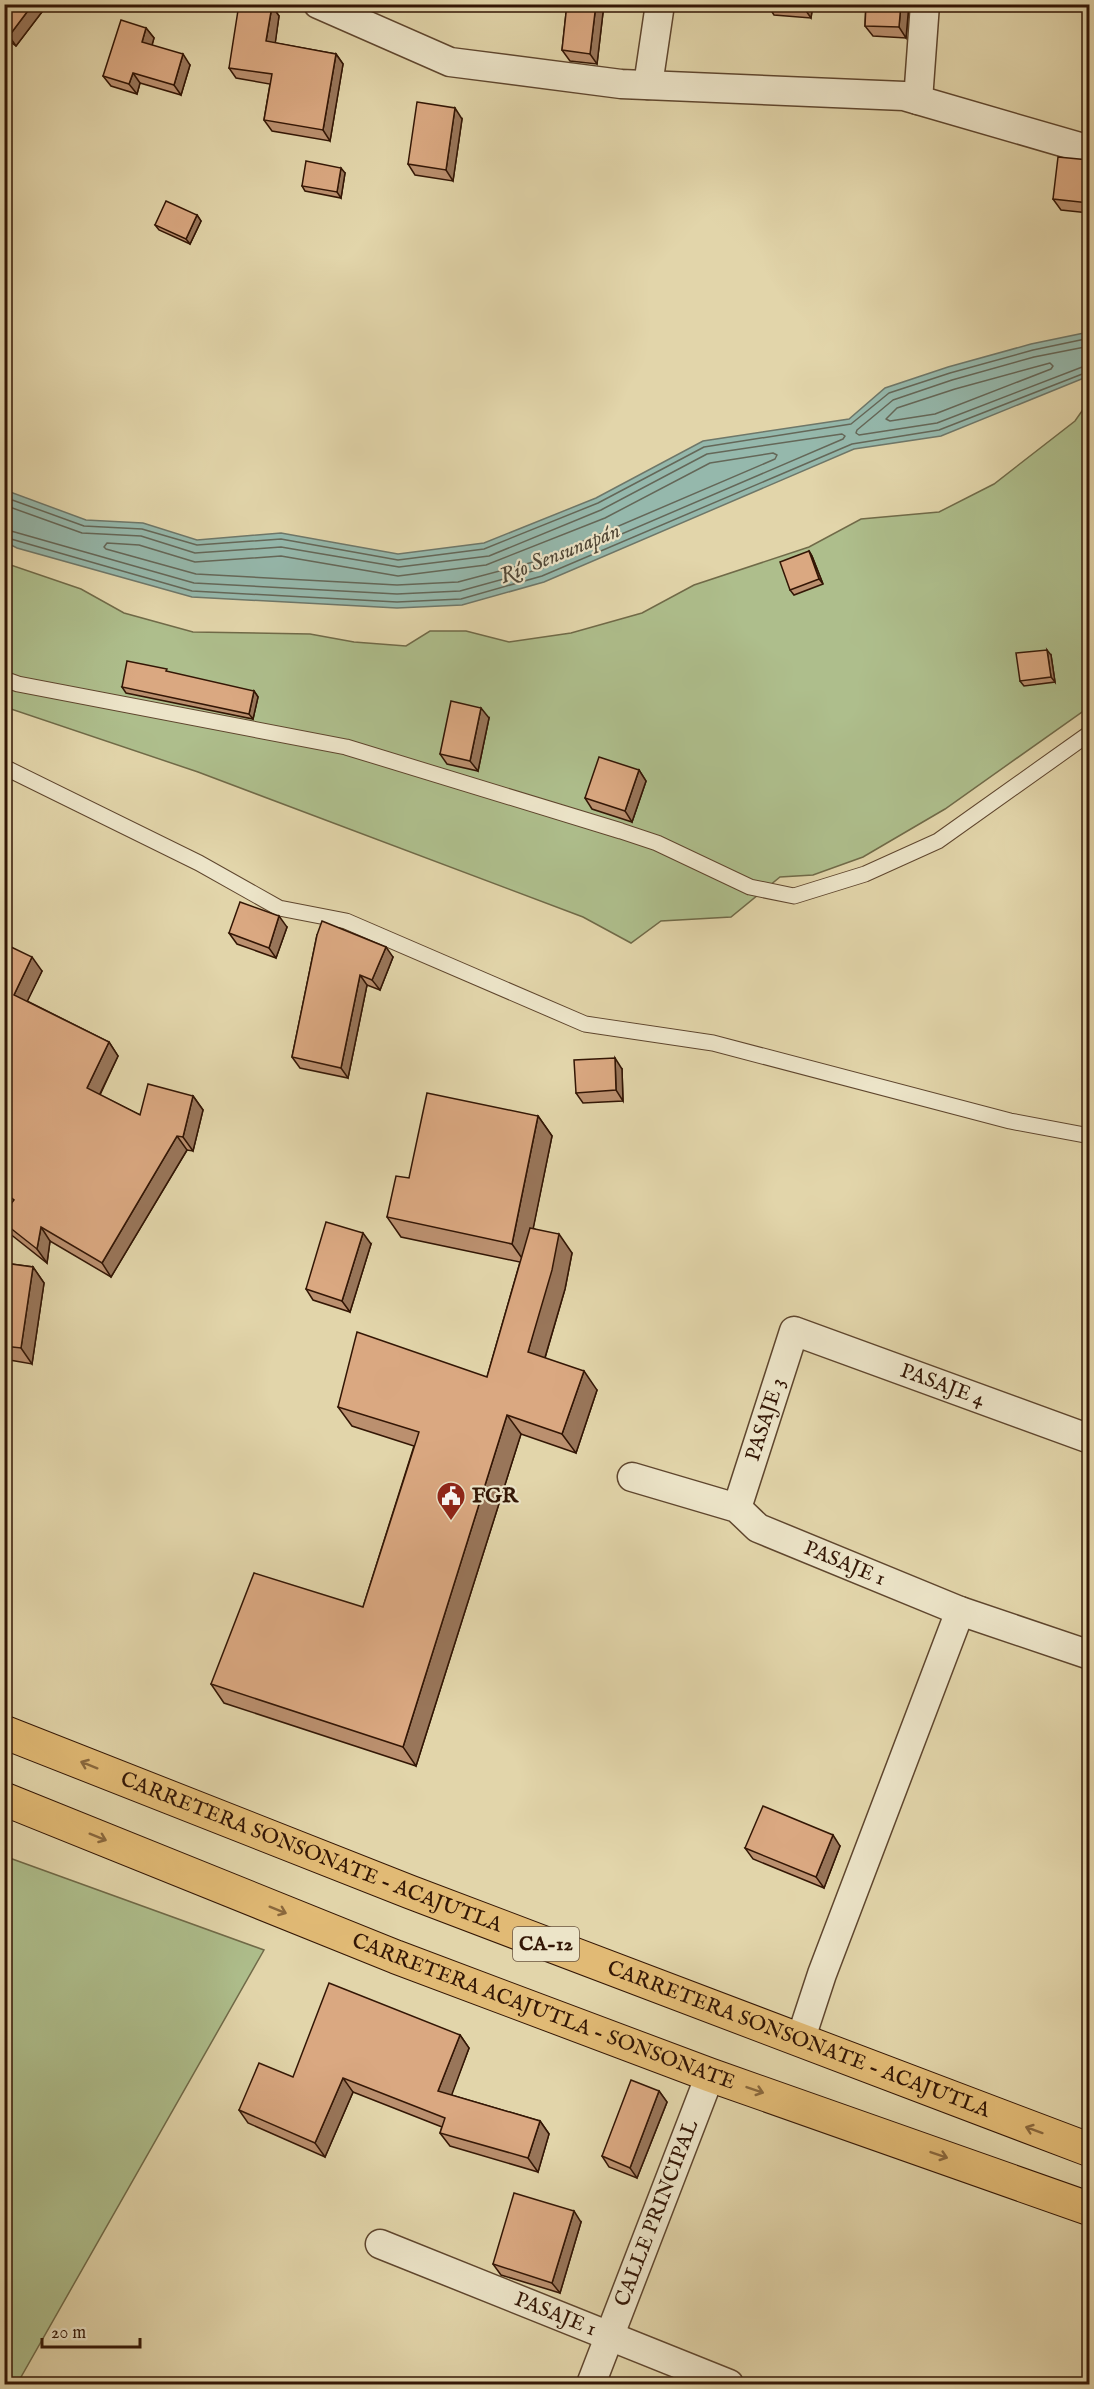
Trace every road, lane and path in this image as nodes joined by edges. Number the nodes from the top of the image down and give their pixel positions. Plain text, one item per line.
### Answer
1 (318, 4) edge
2 (660, 4) edge
3 (925, 4) edge
4 (648, 85) junction
5 (918, 100) junction
6 (1089, 150) edge
7 (4, 679) edge
8 (1089, 733) edge
9 (4, 767) edge
10 (1089, 1136) edge
11 (794, 1331) joint
12 (1089, 1438) edge
13 (632, 1478) dead end
14 (737, 1508) junction
15 (960, 1611) junction
16 (1089, 1655) edge
17 (4, 1732) edge
18 (4, 1799) edge
19 (800, 2041) junction
20 (710, 2074) junction
21 (1089, 2150) edge
22 (1089, 2209) edge
23 (380, 2244) dead end
24 (609, 2336) junction
25 (591, 2385) edge
26 (729, 2385) edge

1 - 4 street
2 - 4 street
3 - 5 street
4 - 5 street
5 - 6 street
7 - 8 lane
9 - 10 lane
11 - 12 street, PASAJE 4
11 - 14 street, PASAJE 3
13 - 14 street
14 - 15 street, PASAJE 1
15 - 16 street, PASAJE 1
15 - 19 street
19 -> 17 highway, CARRETERA SONSONATE - ACAJUTLA / CA-12
18 -> 20 highway, CARRETERA ACAJUTLA - SONSONATE
21 -> 19 highway, CARRETERA SONSONATE - ACAJUTLA / CA-12
20 -> 22 highway, CARRETERA ACAJUTLA - SONSONATE
20 - 24 street, CALLE PRINCIPAL
23 - 24 street, PASAJE 1
24 - 25 street, CALLE PRINCIPAL
24 - 26 street, PASAJE 1

